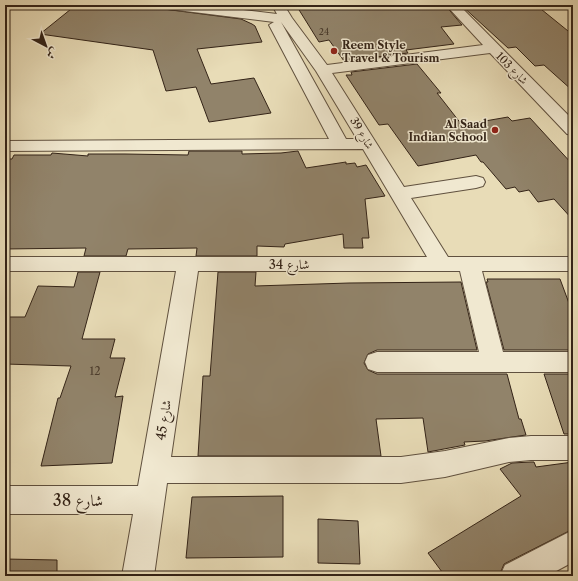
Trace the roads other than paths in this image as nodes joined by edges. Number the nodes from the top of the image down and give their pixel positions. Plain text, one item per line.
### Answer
1 (169, 5) edge
2 (452, 5) edge
3 (278, 14) edge
4 (492, 48) junction
5 (323, 70) junction
6 (573, 130) edge
7 (340, 144) junction
8 (368, 144) junction
9 (5, 146) edge
10 (476, 182) dead end
11 (399, 194) junction
12 (5, 264) edge
13 (188, 264) junction
14 (442, 264) junction
15 (469, 264) junction
16 (573, 264) edge
17 (377, 362) dead end
18 (494, 362) junction
19 (573, 362) edge
20 (573, 448) edge
21 (156, 470) junction
22 (5, 500) edge
23 (150, 500) junction
24 (573, 545) edge
25 (138, 576) edge
26 (516, 576) edge

1 - 3 street
2 - 4 street, شارع 103
3 - 5 street, شارع 39
3 - 7 street
4 - 5 street
4 - 6 street, شارع 103
5 - 8 street, شارع 39
7 - 8 street
7 - 9 street
8 - 11 street, شارع 39
10 - 11 street
11 - 14 street, شارع 39
12 - 13 street, شارع 34
13 - 14 street, شارع 34
13 - 21 street, شارع 45
14 - 15 street, شارع 34
15 - 16 street, شارع 34
15 - 18 street
17 - 18 street
18 - 19 street
20 - 21 street
21 - 23 street, شارع 45
22 - 23 street, شارع 38
23 - 25 street, شارع 45
24 - 26 street

